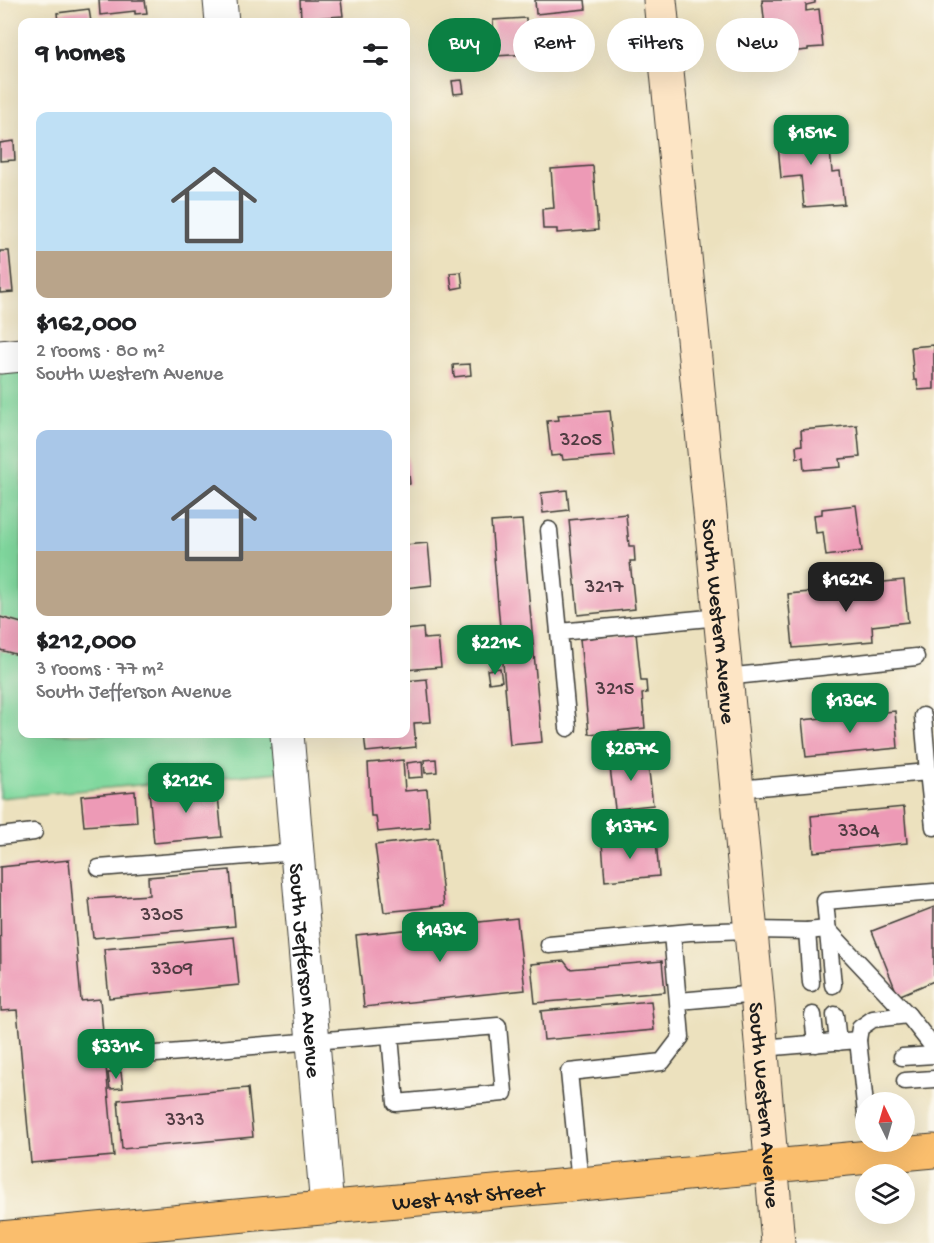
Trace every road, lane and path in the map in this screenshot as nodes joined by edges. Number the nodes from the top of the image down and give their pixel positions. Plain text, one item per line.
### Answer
1 (220, 0) edge
2 (660, 0) edge
3 (222, 18) edge
4 (18, 355) edge
5 (0, 357) edge
6 (549, 530) dead end
7 (720, 617) junction
8 (559, 632) junction
9 (915, 657) dead end
10 (725, 677) junction
11 (923, 716) dead end
12 (568, 728) dead end
13 (287, 738) edge
14 (928, 772) junction
15 (737, 789) junction
16 (934, 827) edge
17 (34, 832) dead end
18 (0, 836) edge
19 (297, 852) junction
20 (99, 868) dead end
21 (934, 892) edge
22 (827, 929) junction
23 (750, 930) junction
24 (807, 931) junction
25 (672, 934) junction
26 (549, 945) dead end
27 (811, 983) dead end
28 (833, 985) dead end
29 (757, 994) junction
30 (679, 1000) junction
31 (813, 1015) dead end
32 (835, 1015) dead end
33 (908, 1015) junction
34 (390, 1036) junction
35 (858, 1040) junction
36 (838, 1042) junction
37 (313, 1043) junction
38 (816, 1044) junction
39 (762, 1048) junction
40 (934, 1048) edge
41 (934, 1054) edge
42 (144, 1055) dead end
43 (902, 1057) dead end
44 (934, 1079) edge
45 (905, 1081) dead end
46 (869, 1092) edge
47 (915, 1150) edge
48 (855, 1151) edge
49 (934, 1151) edge
50 (773, 1166) junction
51 (580, 1183) junction
52 (327, 1208) junction
53 (0, 1238) edge
54 (778, 1243) edge

1 - 3 street
2 - 7 street, South Western Avenue
4 - 5 street
6 - 8 lane
7 - 8 lane
7 - 10 street, South Western Avenue
8 - 12 lane
9 - 10 lane
10 - 15 street, South Western Avenue
11 - 14 lane
13 - 19 street, South Jefferson Avenue
14 - 15 lane
14 - 16 lane
15 - 23 street, South Western Avenue
17 - 18 lane
19 - 20 lane
19 - 37 street, South Jefferson Avenue
21 - 22 lane
22 - 24 lane
22 - 28 lane
22 - 33 lane
23 - 24 lane
23 - 25 lane
23 - 29 street, South Western Avenue
24 - 27 lane
25 - 26 lane
25 - 30 lane
29 - 30 lane
29 - 39 street, South Western Avenue
30 - 51 lane
31 - 38 lane
32 - 36 lane
33 - 35 lane
33 - 40 lane
34 - 34 lane
34 - 37 lane
35 - 36 lane
35 - 46 lane
36 - 38 lane
37 - 42 lane
37 - 52 street, South Jefferson Avenue
38 - 39 lane
39 - 50 street, South Western Avenue
41 - 43 lane
44 - 45 lane
47 - 49 main road, West 41st Street
48 - 50 main road, West 41st Street
50 - 51 main road, West 41st Street
50 - 54 street, South Western Avenue
51 - 52 main road, West 41st Street
52 - 53 main road, West 41st Street

